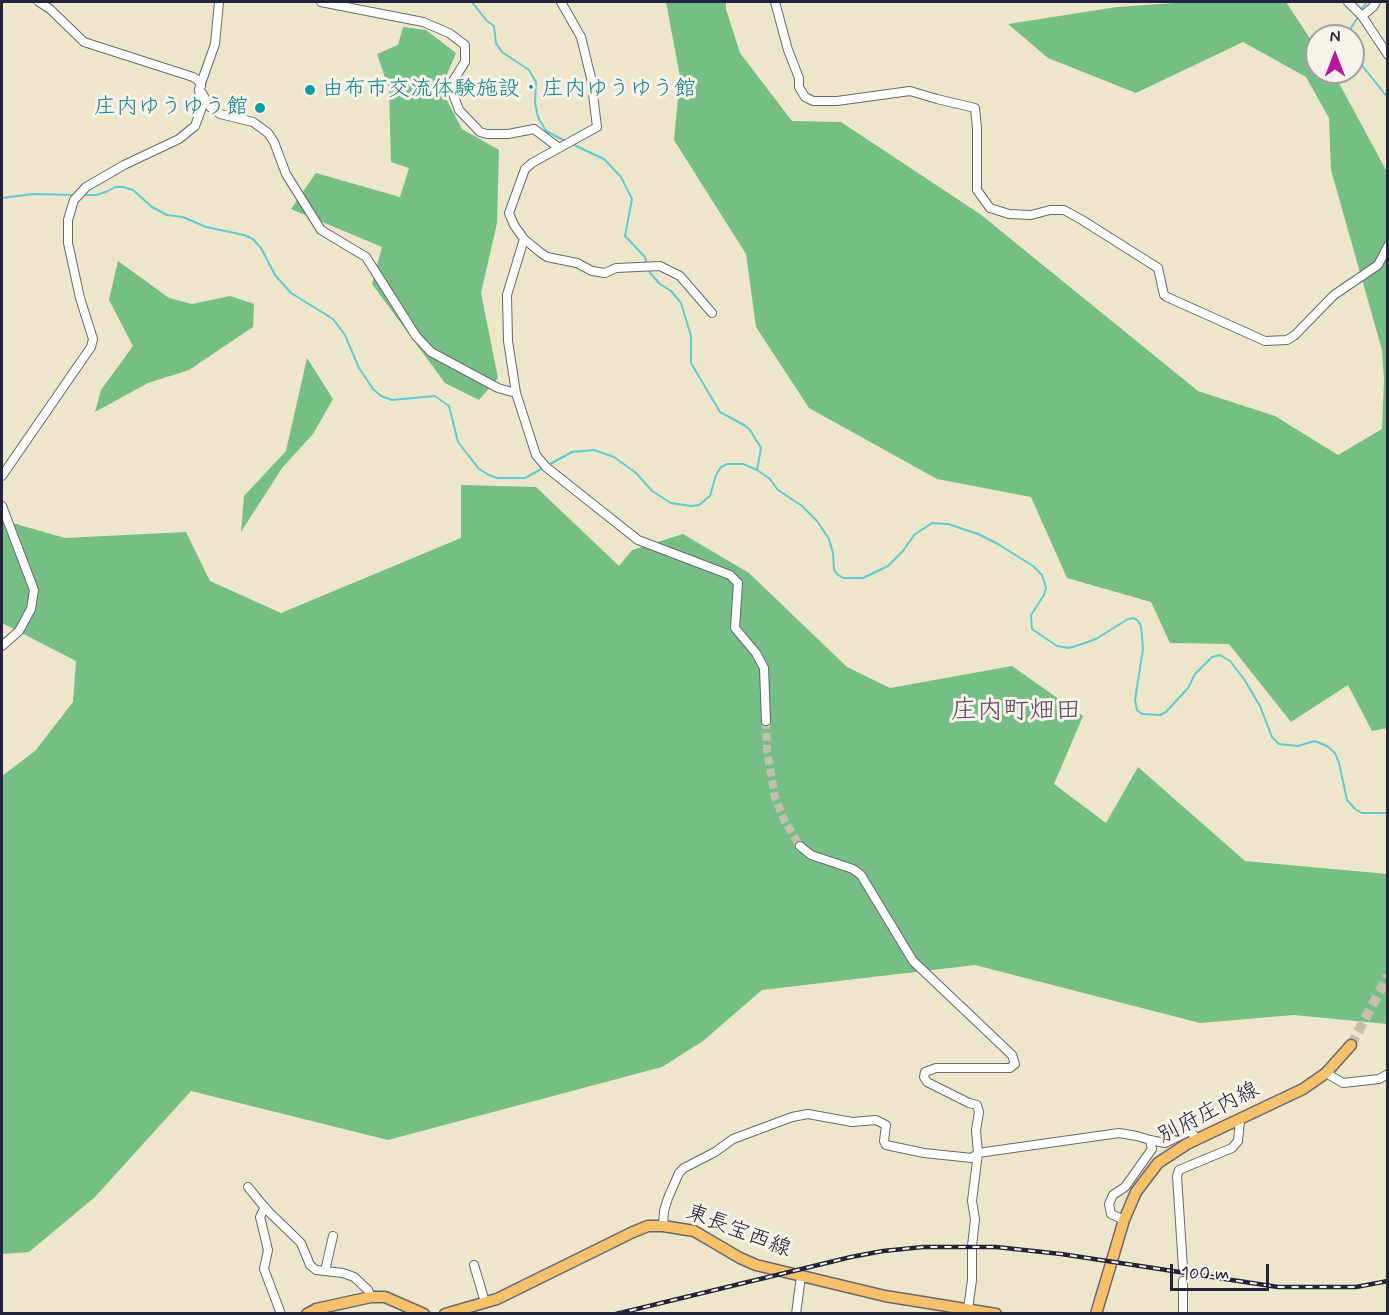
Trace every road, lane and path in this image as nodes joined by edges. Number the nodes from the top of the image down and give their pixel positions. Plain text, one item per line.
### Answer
1 (39, 2) edge
2 (219, 2) edge
3 (321, 2) edge
4 (561, 2) edge
5 (775, 2) edge
6 (1348, 2) edge
7 (1376, 2) edge
8 (1362, 16) junction
9 (1388, 55) edge
10 (200, 88) junction
11 (559, 148) junction
12 (524, 239) junction
13 (1388, 246) edge
14 (712, 313) dead end
15 (516, 393) junction
16 (2, 476) edge
17 (2, 506) edge
18 (2, 646) edge
19 (766, 721) tunnel mouth
20 (800, 846) tunnel mouth
21 (1351, 1046) tunnel mouth
22 (1326, 1073) junction
23 (1388, 1074) edge
24 (1240, 1120) junction
25 (1197, 1139) junction
26 (1150, 1140) junction
27 (978, 1153) junction
28 (248, 1187) dead end
29 (265, 1208) junction
30 (1124, 1220) junction
31 (663, 1226) junction
32 (333, 1236) dead end
33 (474, 1265) dead end
34 (1183, 1268) dead end
35 (325, 1271) junction
36 (801, 1276) junction
37 (1183, 1281) dead end
38 (370, 1297) junction
39 (484, 1302) junction
40 (968, 1309) junction
41 (282, 1314) edge
42 (307, 1314) edge
43 (424, 1314) edge
44 (445, 1314) edge
45 (796, 1314) edge
46 (996, 1314) edge
47 (1095, 1314) edge
48 (1183, 1314) edge

1 - 10 street
2 - 10 street
3 - 11 street
4 - 11 street
5 - 13 street
6 - 8 street
7 - 8 street
8 - 9 street
10 - 15 street
10 - 16 street
11 - 12 street
12 - 14 street
12 - 15 street
15 - 19 street
17 - 18 street
20 - 27 street
21 - 22 main road, 別府庄内線
22 - 23 street
22 - 24 main road, 別府庄内線
24 - 25 main road, 別府庄内線
24 - 34 street
25 - 26 street
25 - 30 main road, 別府庄内線
26 - 27 street
26 - 30 street
27 - 31 street
27 - 40 street
28 - 29 street
29 - 35 street
29 - 41 street
30 - 47 main road, 別府庄内線
31 - 36 main road, 東長宝西線
31 - 39 main road, 東長宝西線
32 - 35 street
33 - 39 street
35 - 38 street
36 - 40 main road, 東長宝西線
36 - 45 street
37 - 48 street
38 - 42 main road
38 - 43 main road
39 - 44 main road, 東長宝西線
40 - 46 main road, 東長宝西線

